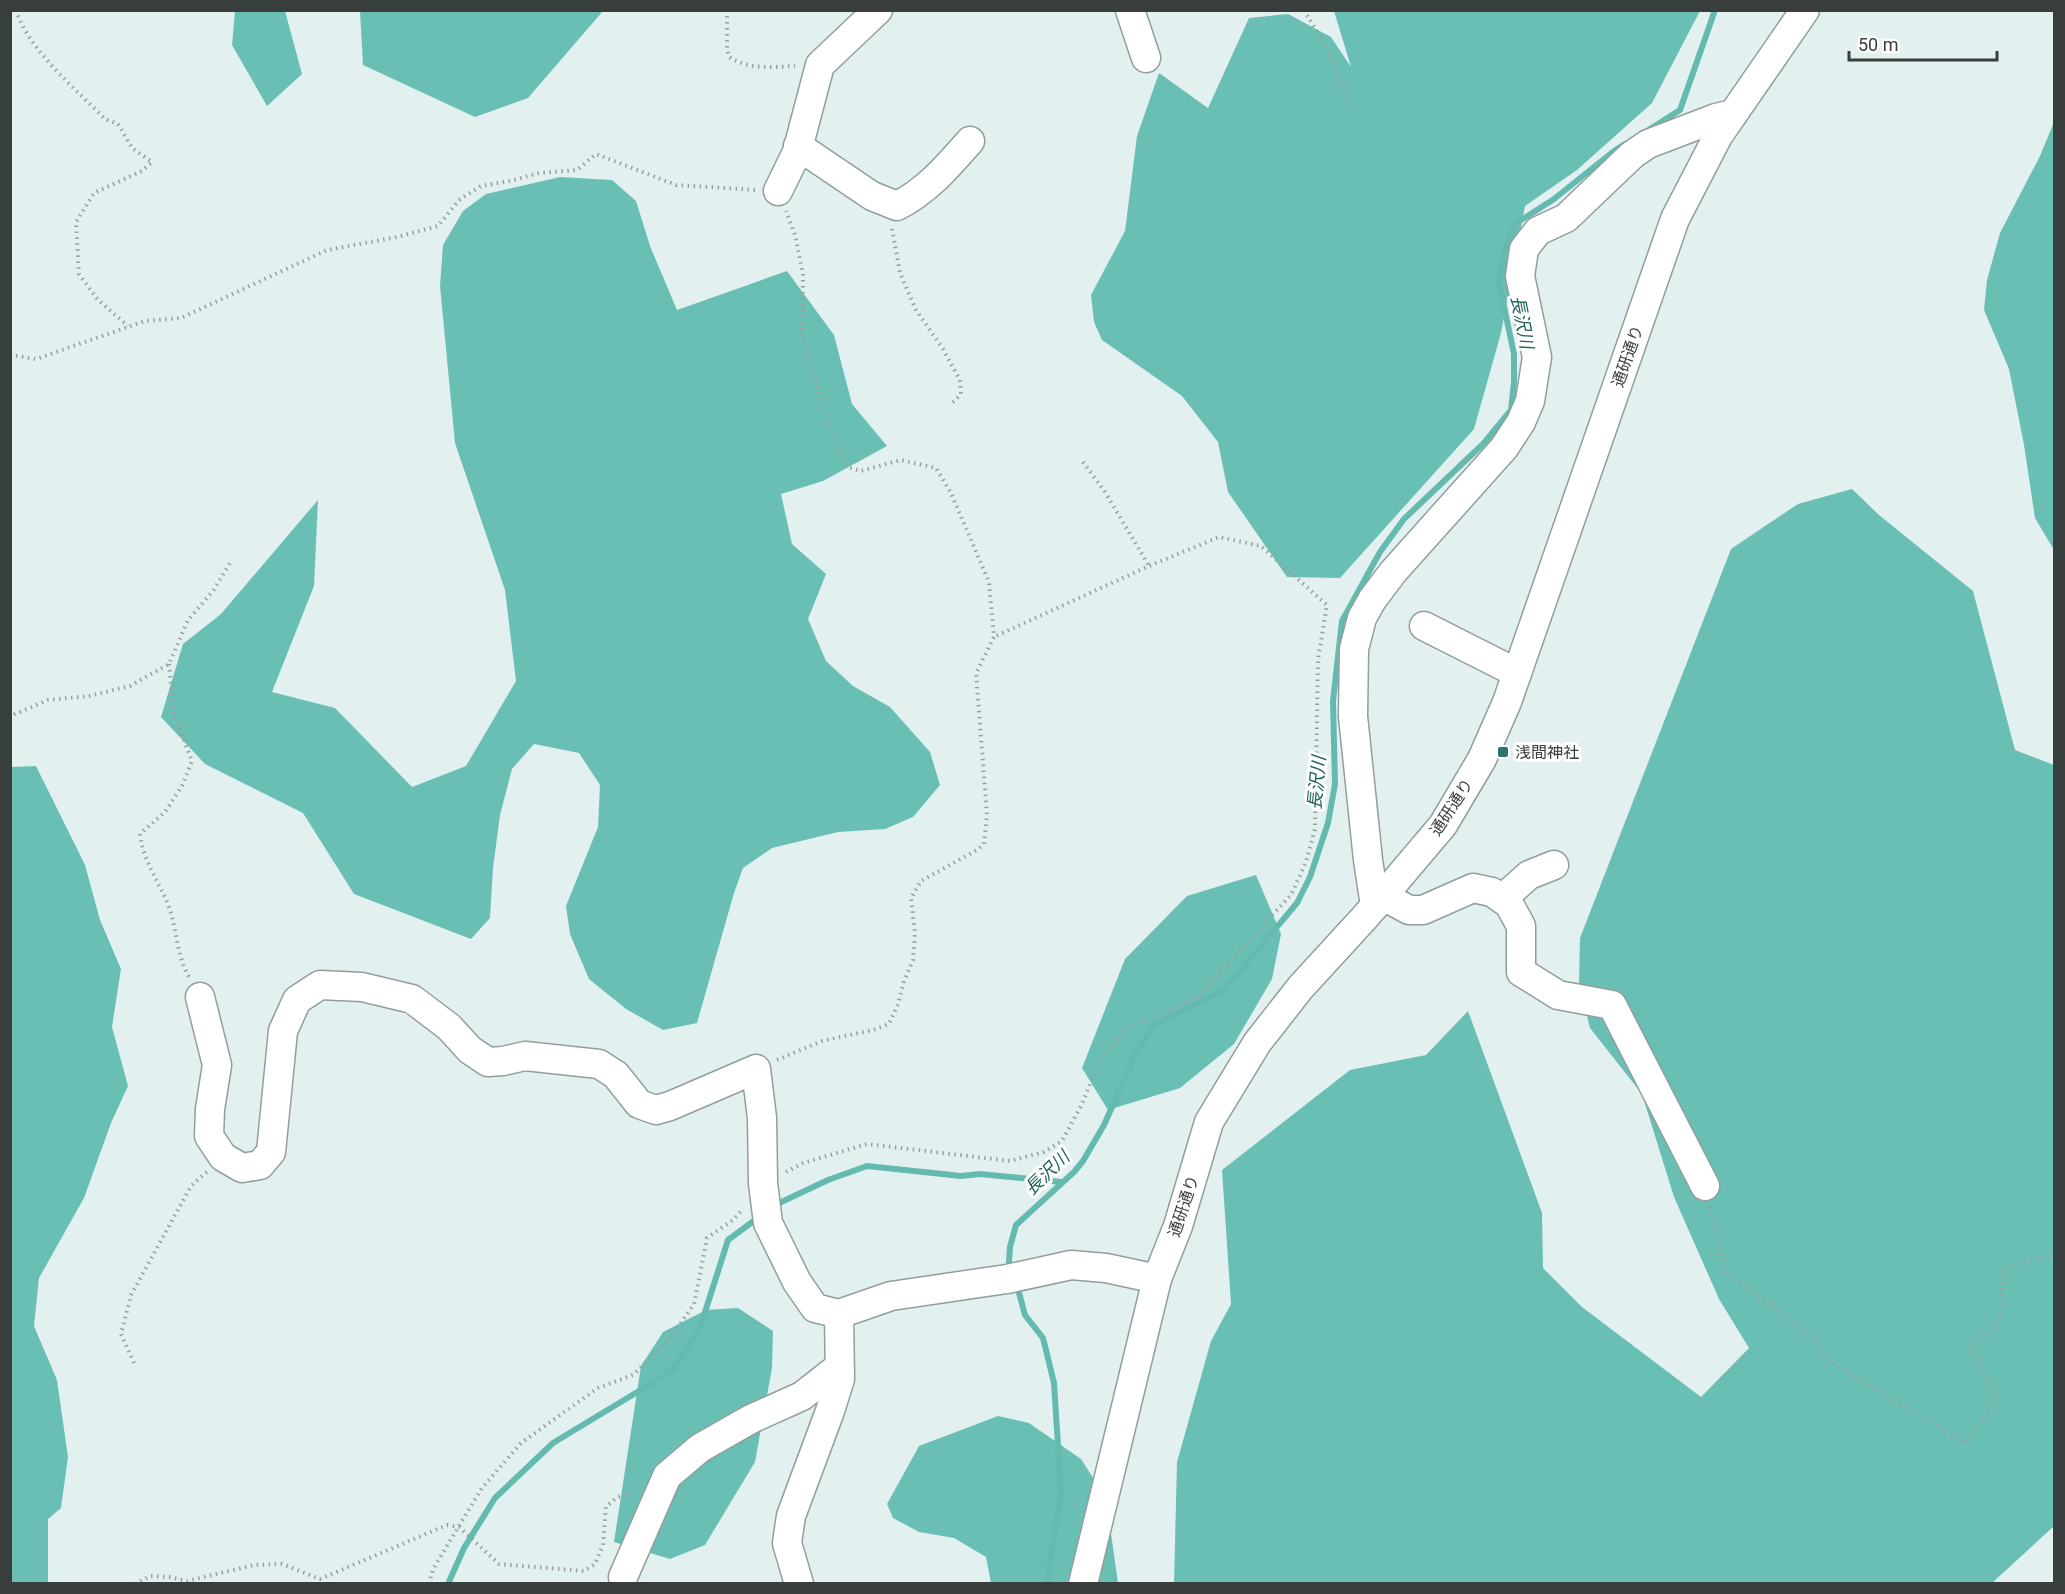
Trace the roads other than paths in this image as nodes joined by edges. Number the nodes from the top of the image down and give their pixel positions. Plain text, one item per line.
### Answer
1 (878, 10) edge
2 (1130, 10) edge
3 (1805, 10) edge
4 (1146, 58) dead end
5 (1733, 114) junction
6 (970, 141) dead end
7 (798, 146) junction
8 (778, 191) road end
9 (1424, 626) dead end
10 (1517, 673) junction
11 (1554, 866) dead end
12 (1502, 899) junction
13 (1379, 901) junction
14 (200, 997) road end
15 (1705, 1186) road end
16 (1157, 1279) junction
17 (839, 1314) junction
18 (839, 1367) junction
19 (623, 1577) dead end
20 (799, 1584) edge
21 (1083, 1584) edge

1 - 7 street
2 - 4 street
3 - 5 street, 通研通り
5 - 10 street, 通研通り
5 - 13 street
6 - 7 street
7 - 8 street
9 - 10 street
10 - 13 street, 通研通り
11 - 12 street
12 - 13 street
12 - 15 street
13 - 16 street, 通研通り
14 - 17 street
16 - 17 street
16 - 21 street, 通研通り
17 - 18 street
18 - 19 street
18 - 20 street

